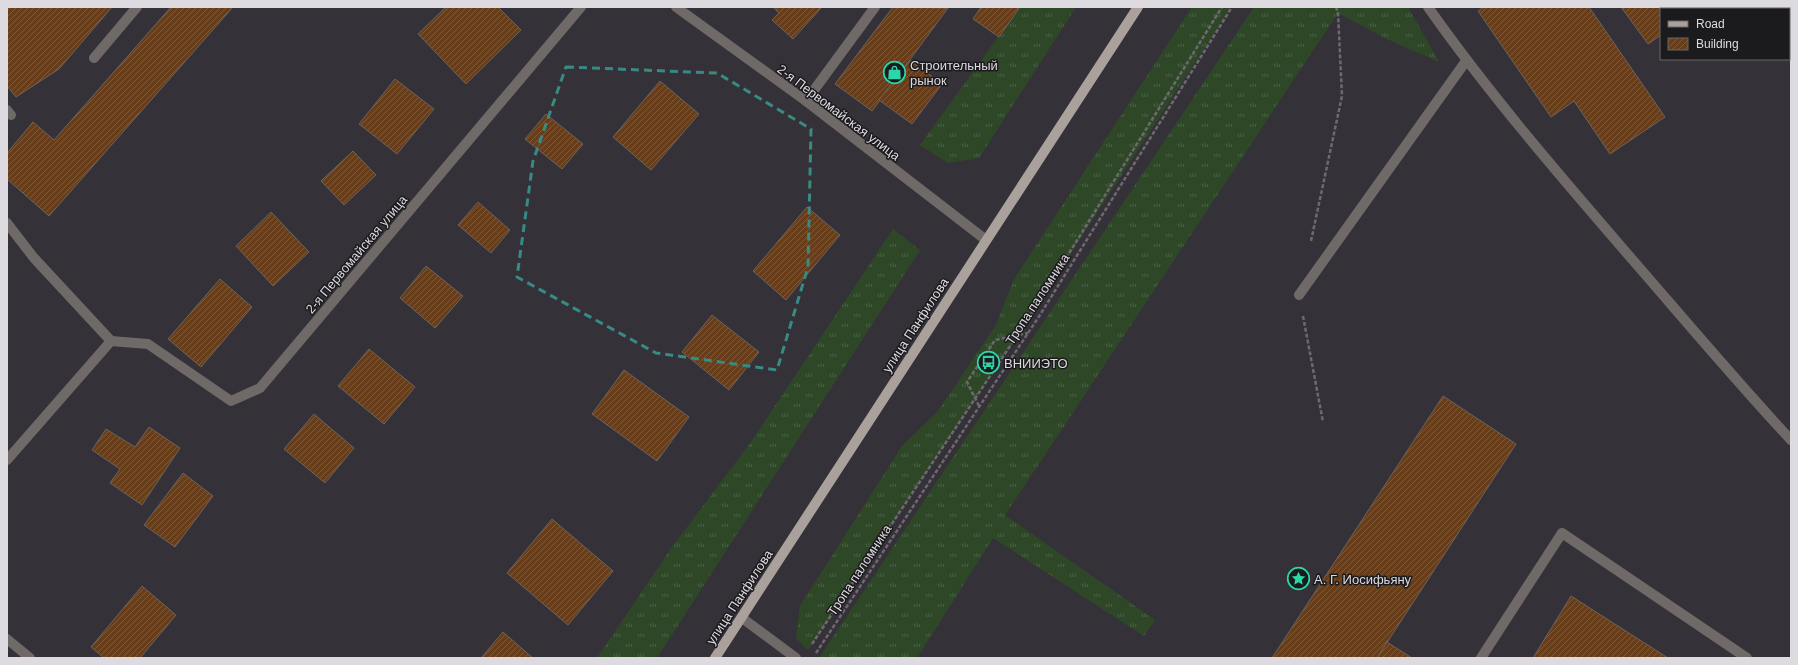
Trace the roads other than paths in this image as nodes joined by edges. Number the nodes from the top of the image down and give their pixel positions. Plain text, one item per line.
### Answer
1 (137, 7) edge
2 (581, 7) edge
3 (676, 7) edge
4 (875, 7) edge
5 (1138, 7) edge
6 (1428, 7) edge
7 (94, 58) dead end
8 (1466, 61) junction
9 (806, 101) junction
10 (7, 223) edge
11 (986, 240) junction
12 (1299, 295) road end
13 (111, 341) junction
14 (1791, 440) edge
15 (7, 460) edge
16 (742, 618) junction
17 (7, 639) edge
18 (30, 658) edge
19 (715, 658) edge
20 (796, 658) edge
21 (1481, 658) edge
22 (1747, 658) edge

1 - 7 street
2 - 13 street, 2-я Первомайская улица
3 - 9 street, 2-я Первомайская улица
4 - 9 street
5 - 11 main road, улица Панфилова
6 - 8 street
8 - 12 street
8 - 14 street
9 - 11 street, 2-я Первомайская улица
10 - 13 street
11 - 16 main road, улица Панфилова
13 - 15 street
16 - 19 main road, улица Панфилова
16 - 20 street
17 - 18 street
21 - 22 street

